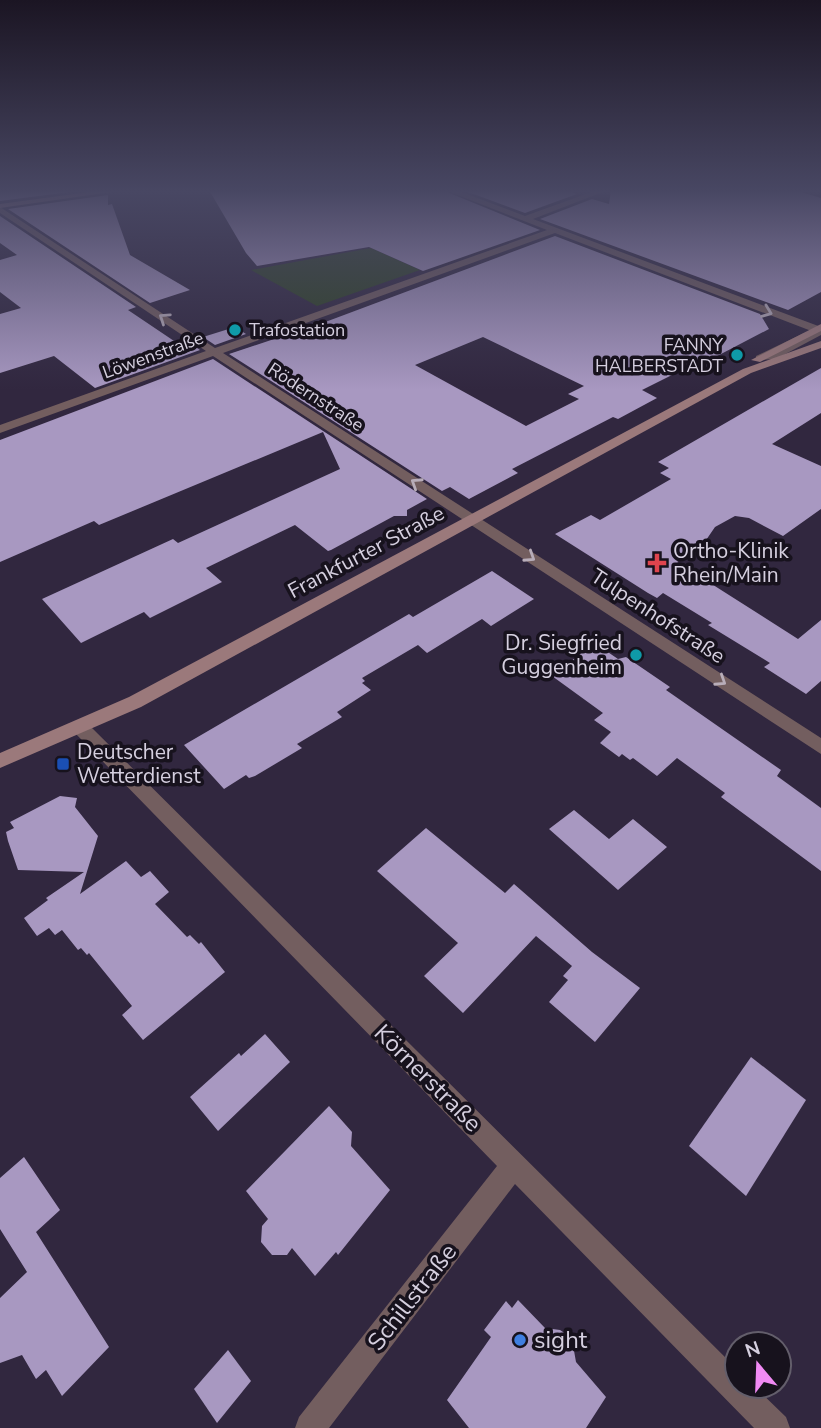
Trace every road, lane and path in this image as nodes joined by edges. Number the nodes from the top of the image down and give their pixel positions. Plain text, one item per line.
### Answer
1 (73, 257) edge
2 (481, 257) edge
3 (626, 257) edge
4 (819, 329) edge
5 (821, 344) edge
6 (214, 352) junction
7 (747, 371) junction
8 (0, 429) edge
9 (473, 520) junction
10 (81, 728) junction
11 (821, 747) edge
12 (0, 761) edge
13 (514, 1165) junction
14 (310, 1428) edge
15 (775, 1428) edge

6 -> 1 street, Rödernstraße
2 - 6 street, Löwenstraße
3 -> 4 street
4 - 7 main road, Frankfurter Straße
5 - 7 main road, Frankfurter Straße
6 - 8 street, Löwenstraße
9 -> 6 street, Rödernstraße
7 - 9 main road, Frankfurter Straße
9 - 10 main road, Frankfurter Straße
9 -> 11 street, Tulpenhofstraße
10 - 12 main road, Frankfurter Straße
10 - 13 street, Körnerstraße
13 - 14 street, Schillstraße
13 - 15 street, Körnerstraße

